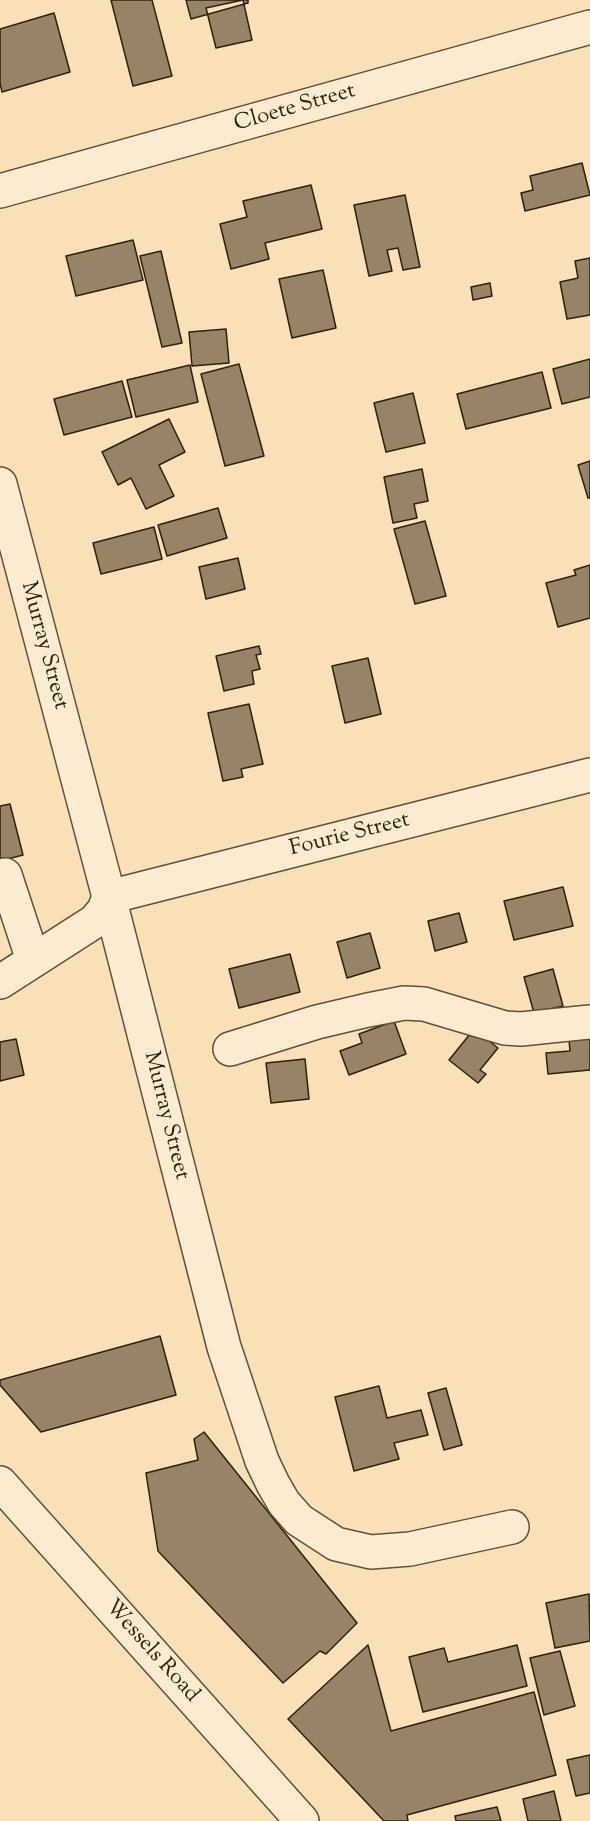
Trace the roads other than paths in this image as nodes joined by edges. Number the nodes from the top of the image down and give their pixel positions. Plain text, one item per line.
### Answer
1 (590, 27) edge
2 (0, 191) edge
3 (0, 484) edge
4 (590, 775) edge
5 (5, 875) dead end
6 (109, 897) junction
7 (33, 960) junction
8 (0, 982) edge
9 (590, 1022) edge
10 (230, 1048) dead end
11 (0, 1483) edge
12 (512, 1527) dead end
13 (302, 1821) edge

1 - 2 street, Cloete Street
3 - 6 street, Murray Street
4 - 6 street, Fourie Street
5 - 7 street
6 - 7 street
6 - 12 street, Murray Street
7 - 8 street
9 - 10 street
11 - 13 street, Wessels Road

